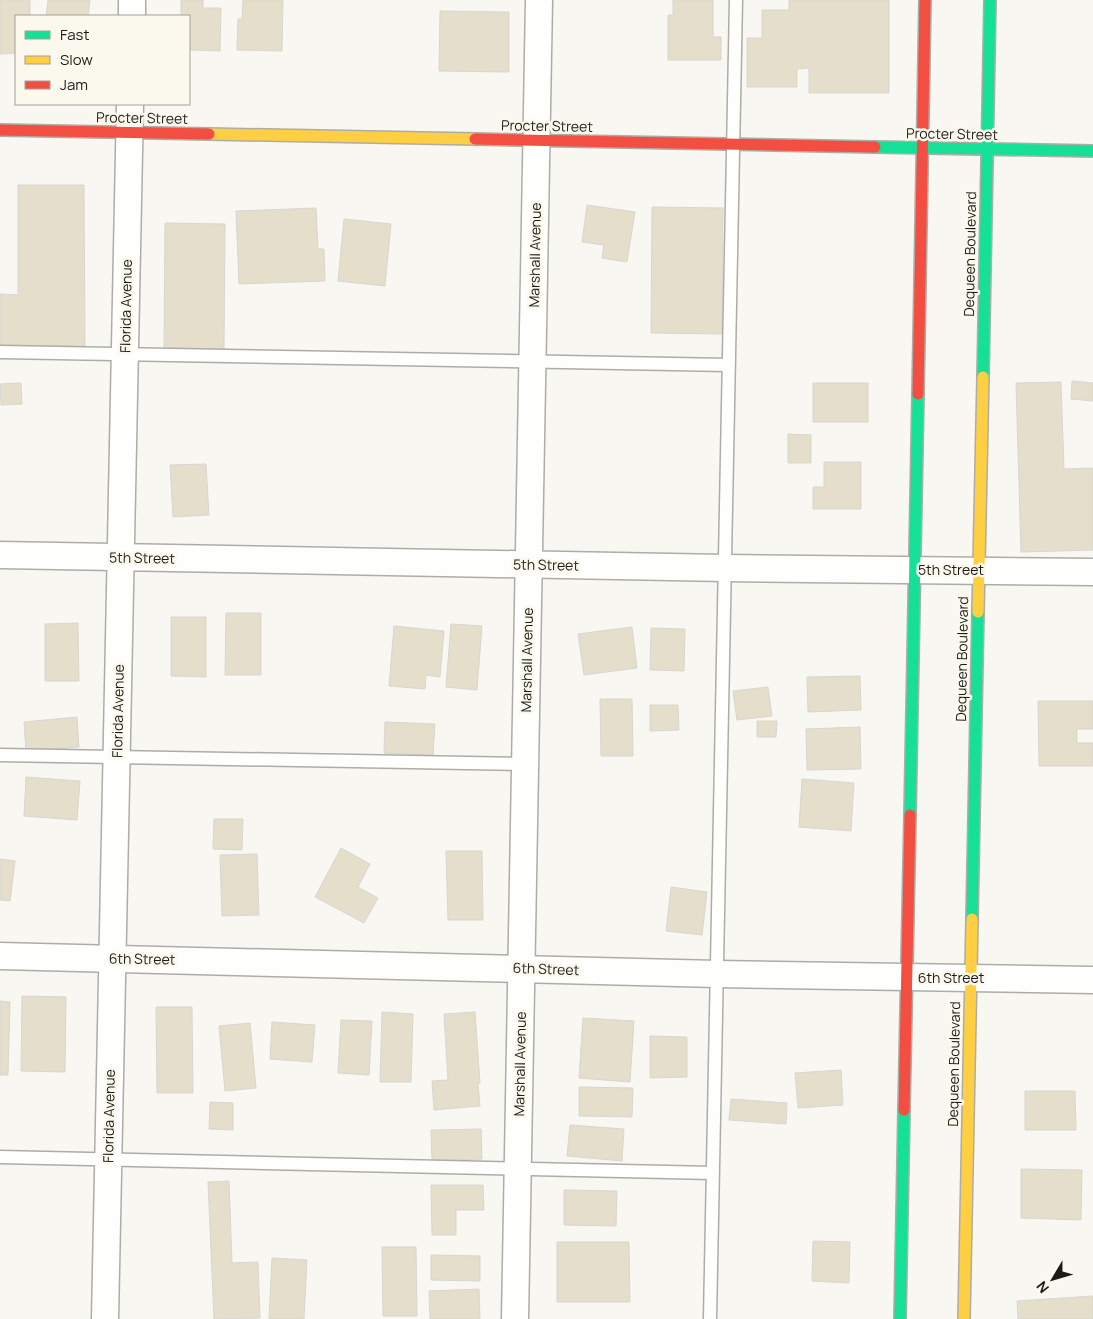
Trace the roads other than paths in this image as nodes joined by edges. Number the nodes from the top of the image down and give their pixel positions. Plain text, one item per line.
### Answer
1 (132, 0) edge
2 (539, 0) edge
3 (736, 0) edge
4 (925, 0) edge
5 (990, 0) edge
6 (132, 15) edge
7 (130, 105) edge
8 (0, 130) edge
9 (130, 133) junction
10 (537, 141) junction
11 (734, 144) junction
12 (923, 148) junction
13 (987, 149) junction
14 (1093, 151) edge
15 (0, 352) edge
16 (125, 355) junction
17 (533, 362) junction
18 (728, 365) junction
19 (0, 555) edge
20 (121, 558) junction
21 (529, 565) junction
22 (725, 568) junction
23 (914, 570) junction
24 (979, 570) junction
25 (1093, 572) edge
26 (0, 755) edge
27 (117, 758) junction
28 (526, 764) junction
29 (0, 956) edge
30 (113, 958) junction
31 (522, 968) junction
32 (717, 974) junction
33 (906, 978) junction
34 (971, 978) junction
35 (1093, 980) edge
36 (0, 1157) edge
37 (109, 1159) junction
38 (518, 1168) junction
39 (712, 1172) junction
40 (105, 1319) edge
41 (515, 1319) edge
42 (710, 1319) edge
43 (900, 1319) edge
44 (964, 1319) edge

1 - 6 street
2 - 10 street, Marshall Avenue
3 - 11 lane
4 - 12 street
5 - 13 street, Dequeen Boulevard
7 - 9 street, Florida Avenue
8 - 9 street, Procter Street
9 - 10 street, Procter Street
9 - 16 street, Florida Avenue
10 - 11 street, Procter Street
10 - 17 street, Marshall Avenue
11 - 12 street, Procter Street
11 - 18 lane
12 - 13 street, Procter Street
12 - 23 street
13 - 14 street, Procter Street
13 - 24 street, Dequeen Boulevard
15 - 16 lane
16 - 17 lane
16 - 20 street, Florida Avenue
17 - 18 lane
17 - 21 street, Marshall Avenue
18 - 22 lane
19 - 20 street, 5th Street
20 - 21 street, 5th Street
20 - 27 street, Florida Avenue
21 - 22 street, 5th Street
21 - 28 street, Marshall Avenue
22 - 23 street, 5th Street
22 - 32 lane
23 - 24 street, 5th Street
23 - 33 street
24 - 25 street, 5th Street
24 - 34 street, Dequeen Boulevard
26 - 27 lane
27 - 28 lane
27 - 30 street, Florida Avenue
28 - 31 street, Marshall Avenue
29 - 30 street, 6th Street
30 - 31 street, 6th Street
30 - 37 street, Florida Avenue
31 - 32 street, 6th Street
31 - 38 street, Marshall Avenue
32 - 33 street, 6th Street
32 - 39 lane
33 - 34 street, 6th Street
33 - 43 street
34 - 35 street, 6th Street
34 - 44 street, Dequeen Boulevard
36 - 37 lane
37 - 38 lane
37 - 40 street, Florida Avenue
38 - 39 lane
38 - 41 street, Marshall Avenue
39 - 42 lane

